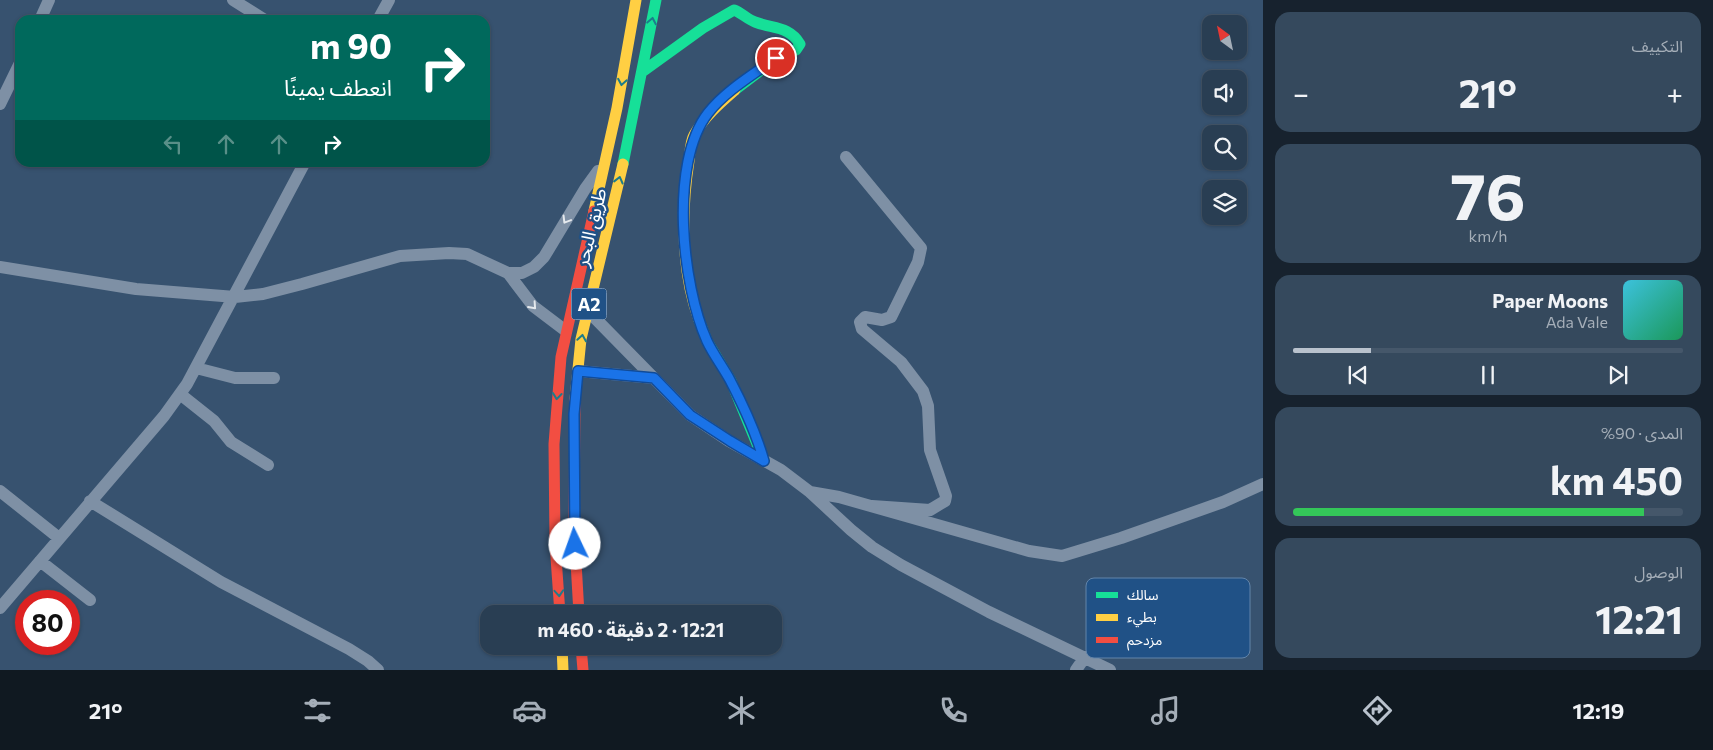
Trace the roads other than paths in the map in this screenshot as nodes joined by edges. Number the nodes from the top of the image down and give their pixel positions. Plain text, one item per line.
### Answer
1 (49, 0) edge
2 (232, 0) edge
3 (388, 0) edge
4 (636, 0) edge
5 (656, 0) edge
6 (42, 15) edge
7 (257, 15) edge
8 (380, 15) edge
9 (642, 72) junction
10 (15, 73) edge
11 (0, 104) edge
12 (846, 157) dead end
13 (604, 165) junction
14 (302, 167) edge
15 (0, 267) edge
16 (508, 273) junction
17 (235, 297) junction
18 (587, 310) junction
19 (566, 331) junction
20 (196, 368) junction
21 (578, 371) junction
22 (274, 378) dead end
23 (654, 378) junction
24 (180, 394) junction
25 (764, 461) junction
26 (268, 465) dead end
27 (1263, 484) edge
28 (0, 491) edge
29 (810, 492) junction
30 (90, 501) junction
31 (872, 506) junction
32 (59, 538) junction
33 (40, 561) junction
34 (90, 600) dead end
35 (559, 605) edge
36 (578, 605) edge
37 (0, 608) edge
38 (562, 655) edge
39 (582, 655) edge
40 (1085, 657) joint
41 (1087, 658) edge
42 (378, 670) edge
43 (563, 670) edge
44 (583, 670) edge
45 (1076, 670) edge
46 (1110, 670) edge

1 - 6 street
2 - 7 street
3 - 8 street
4 -> 13 main road, طريق البحر / A2
9 -> 5 main road, طريق البحر / A2
18 -> 9 main road, طريق البحر / A2
9 - 25 main road
10 - 11 street
12 - 31 street
13 -> 16 street
13 - 19 main road, طريق البحر / A2
14 - 17 street
15 - 17 street
16 - 17 street
16 -> 19 street
17 - 20 street
21 -> 18 main road, طريق البحر / A2
18 - 23 street
19 -> 35 main road, طريق البحر / A2
20 - 22 street
20 - 24 street
21 - 23 street
21 - 36 main road, طريق البحر / A2
23 - 25 street
24 - 26 street
24 - 30 street
25 - 29 street
27 - 31 street
28 - 32 street
29 - 31 street
29 - 40 street
30 - 32 street
30 - 42 street
32 - 33 street
33 - 34 street
33 - 37 street
38 - 43 main road
39 - 44 main road
40 - 45 street
41 - 46 street

